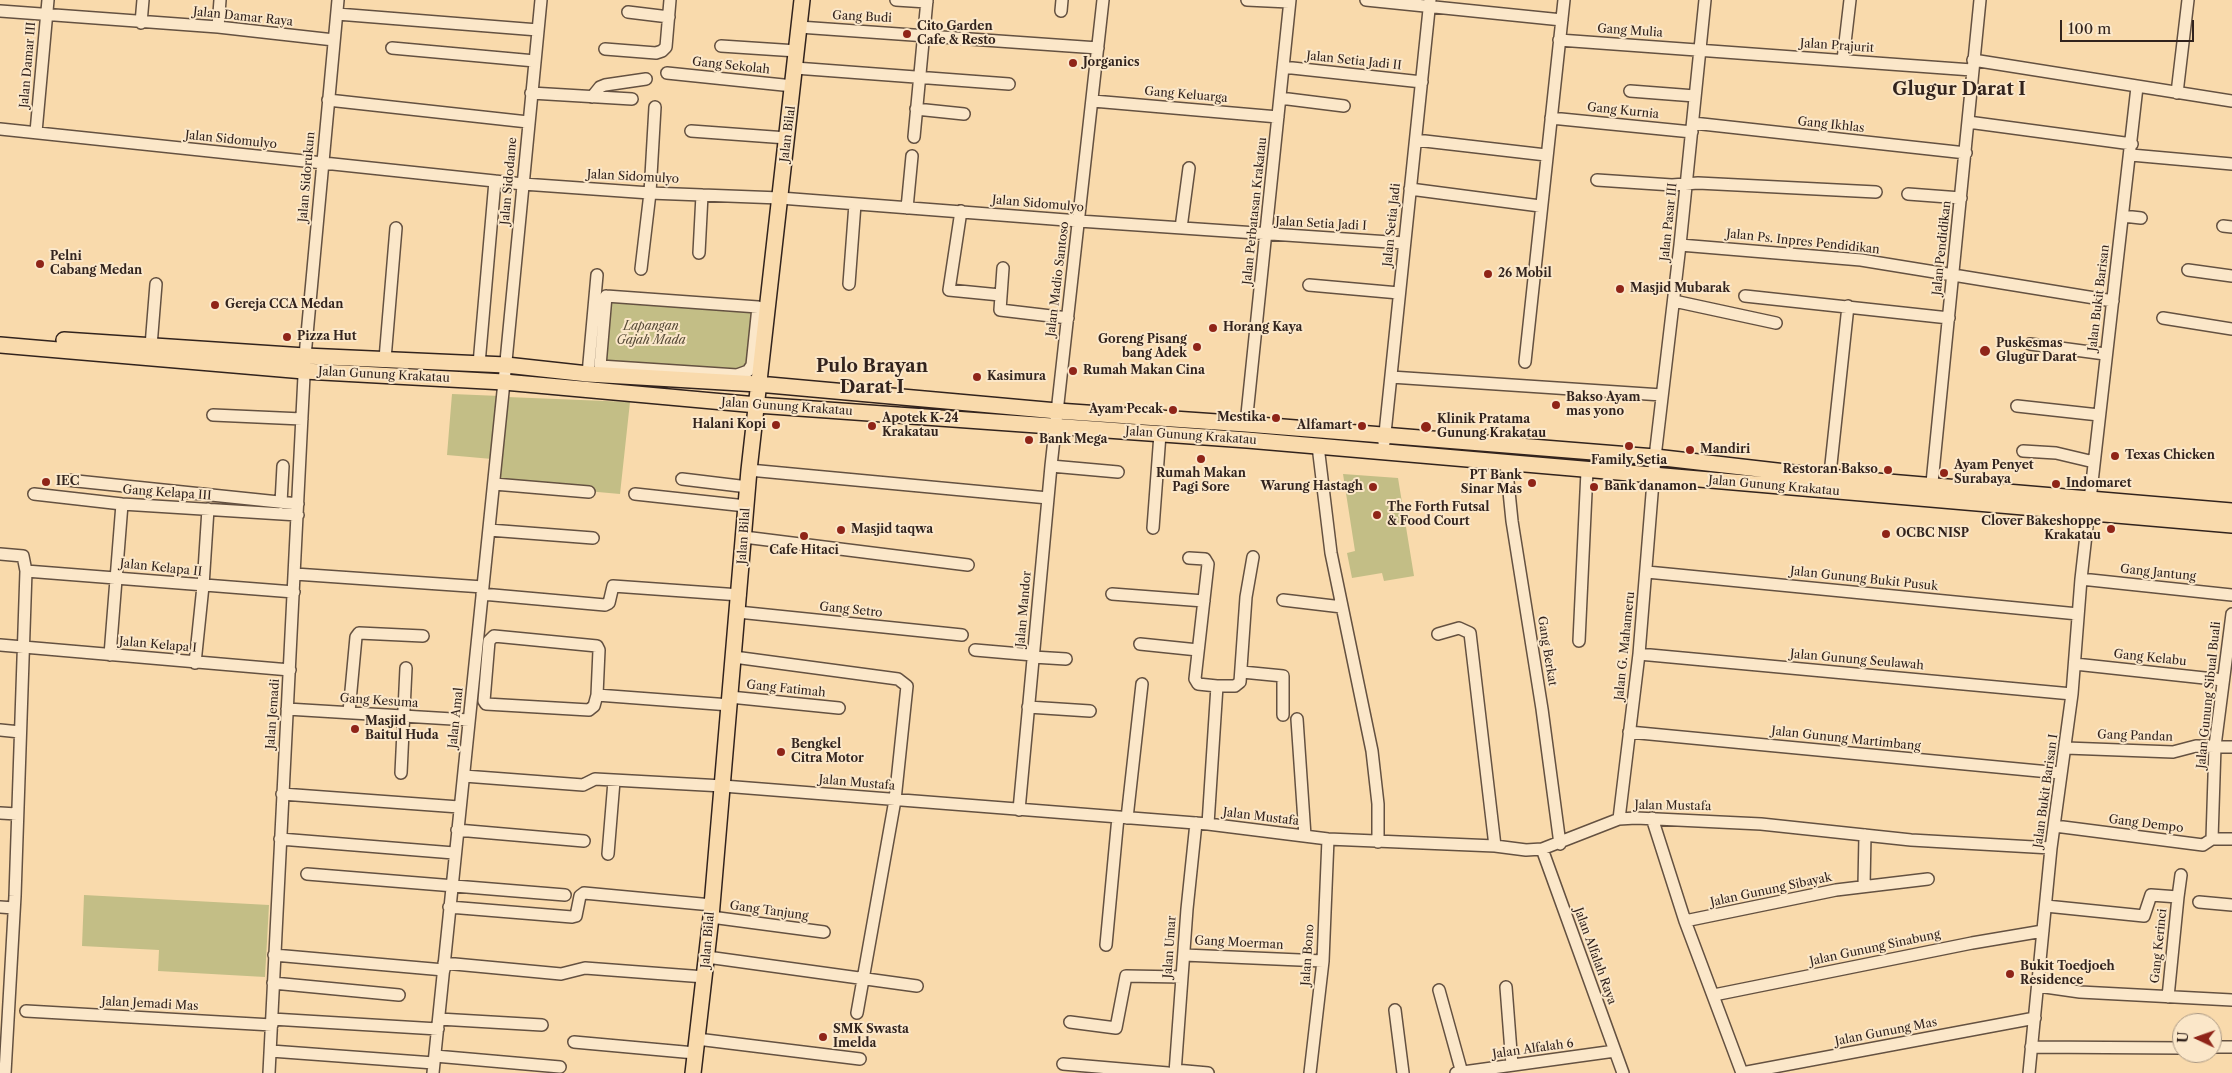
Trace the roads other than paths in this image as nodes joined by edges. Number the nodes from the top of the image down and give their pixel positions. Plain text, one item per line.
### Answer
1 (48, 0) edge
2 (143, 0) edge
3 (220, 0) edge
4 (338, 0) edge
5 (541, 0) edge
6 (670, 0) edge
7 (802, 0) edge
8 (896, 0) edge
9 (1103, 0) edge
10 (1247, 0) edge
11 (1366, 0) edge
12 (1564, 0) edge
13 (1705, 0) edge
14 (1850, 0) edge
15 (1980, 0) edge
16 (2188, 0) edge
17 (927, 1) edge
18 (1290, 1) edge
19 (1430, 4) edge
20 (0, 11) edge
21 (628, 12) dead end
22 (337, 14) junction
23 (46, 15) junction
24 (669, 17) junction
25 (1562, 20) junction
26 (141, 23) junction
27 (218, 27) junction
28 (799, 27) junction
29 (538, 30) junction
30 (923, 34) junction
31 (334, 40) junction
32 (1560, 40) junction
33 (722, 46) dead end
34 (392, 48) dead end
35 (1098, 48) junction
36 (605, 49) dead end
37 (1699, 50) junction
38 (797, 51) junction
39 (1843, 60) junction
40 (535, 61) junction
41 (1972, 65) junction
42 (1283, 67) junction
43 (795, 68) junction
44 (667, 73) dead end
45 (919, 75) junction
46 (646, 79) dead end
47 (1422, 82) junction
48 (1009, 84) dead end
49 (793, 86) junction
50 (2137, 87) junction
51 (1630, 91) dead end
52 (531, 93) junction
53 (2177, 93) junction
54 (1696, 96) junction
55 (592, 97) junction
56 (1280, 98) junction
57 (632, 99) dead end
58 (328, 100) junction
59 (1092, 101) junction
60 (2232, 101) edge
61 (1344, 106) dead end
62 (655, 107) dead end
63 (916, 109) junction
64 (964, 114) dead end
65 (1278, 117) junction
66 (1551, 118) junction
67 (528, 122) junction
68 (1968, 122) junction
69 (1693, 128) junction
70 (0, 129) edge
71 (690, 131) dead end
72 (36, 132) junction
73 (914, 137) dead end
74 (787, 138) junction
75 (1416, 140) junction
76 (2132, 149) junction
77 (1966, 153) junction
78 (1544, 154) junction
79 (912, 156) dead end
80 (322, 164) junction
81 (2232, 164) edge
82 (1189, 168) dead end
83 (1597, 180) dead end
84 (495, 181) junction
85 (523, 184) junction
86 (1687, 184) junction
87 (1410, 189) junction
88 (1876, 192) dead end
89 (650, 193) junction
90 (1908, 194) dead end
91 (702, 195) junction
92 (780, 198) junction
93 (1961, 198) junction
94 (855, 204) junction
95 (1538, 205) junction
96 (907, 208) junction
97 (961, 211) junction
98 (2123, 216) junction
99 (2142, 218) dead end
100 (1079, 221) junction
101 (396, 228) dead end
102 (1180, 228) junction
103 (1266, 234) junction
104 (1404, 243) junction
105 (1680, 246) junction
106 (699, 253) dead end
107 (1003, 268) dead end
108 (641, 269) dead end
109 (2188, 270) dead end
110 (597, 275) dead end
111 (1953, 275) junction
112 (2232, 276) edge
113 (156, 284) dead end
114 (849, 284) dead end
115 (1309, 285) dead end
116 (1399, 293) junction
117 (1000, 295) junction
118 (1745, 296) dead end
119 (1674, 301) junction
120 (2113, 301) junction
121 (1848, 306) junction
122 (762, 307) junction
123 (1068, 318) junction
124 (1948, 318) junction
125 (2163, 318) dead end
126 (1776, 323) dead end
127 (2232, 329) edge
128 (0, 336) edge
129 (2030, 344) dead end
130 (0, 345) edge
131 (151, 346) junction
132 (2106, 354) junction
133 (385, 359) junction
134 (1524, 362) dead end
135 (304, 364) junction
136 (479, 364) junction
137 (506, 365) junction
138 (596, 371) junction
139 (1391, 377) junction
140 (504, 382) junction
141 (758, 384) junction
142 (1662, 395) junction
143 (757, 405) junction
144 (2017, 406) dead end
145 (1057, 412) junction
146 (213, 415) dead end
147 (2099, 415) junction
148 (302, 419) junction
149 (1246, 424) junction
150 (1055, 427) junction
151 (1160, 434) junction
152 (1384, 437) junction
153 (1318, 446) junction
154 (2022, 451) dead end
155 (1383, 453) junction
156 (1655, 457) junction
157 (1506, 462) junction
158 (2094, 462) junction
159 (283, 466) dead end
160 (1051, 466) junction
161 (749, 470) junction
162 (1587, 471) junction
163 (1118, 472) dead end
164 (1654, 476) junction
165 (682, 479) dead end
166 (67, 480) dead end
167 (494, 484) junction
168 (1828, 484) junction
169 (748, 487) junction
170 (589, 492) dead end
171 (1931, 492) junction
172 (34, 494) dead end
173 (635, 494) dead end
174 (1048, 498) junction
175 (280, 503) junction
176 (122, 504) junction
177 (746, 506) junction
178 (2090, 506) junction
179 (208, 509) junction
180 (298, 510) junction
181 (2232, 511) edge
182 (2232, 525) edge
183 (1154, 528) dead end
184 (489, 530) junction
185 (744, 537) junction
186 (593, 538) dead end
187 (0, 554) edge
188 (1253, 557) dead end
189 (1189, 558) dead end
190 (968, 565) dead end
191 (26, 571) junction
192 (1647, 572) junction
193 (295, 574) junction
194 (116, 578) junction
195 (2081, 578) junction
196 (203, 586) junction
197 (483, 590) junction
198 (294, 592) junction
199 (1112, 594) dead end
200 (740, 595) junction
201 (2232, 595) edge
202 (1283, 600) dead end
203 (1204, 601) junction
204 (1342, 608) junction
205 (738, 612) junction
206 (2078, 614) junction
207 (2232, 614) edge
208 (1438, 634) dead end
209 (962, 635) dead end
210 (423, 636) dead end
211 (1580, 641) dead end
212 (1140, 644) dead end
213 (0, 645) edge
214 (23, 646) junction
215 (975, 650) dead end
216 (1198, 650) junction
217 (1639, 654) junction
218 (110, 655) junction
219 (1033, 656) junction
220 (734, 657) junction
221 (1066, 659) dead end
222 (195, 663) junction
223 (2075, 664) junction
224 (406, 668) dead end
225 (290, 670) junction
226 (1242, 672) junction
227 (2223, 680) junction
228 (1142, 684) dead end
229 (1217, 686) junction
230 (2072, 694) junction
231 (597, 695) junction
232 (730, 701) junction
233 (1028, 706) junction
234 (839, 708) dead end
235 (287, 709) junction
236 (1090, 711) dead end
237 (349, 712) junction
238 (1283, 715) dead end
239 (403, 716) junction
240 (1297, 719) dead end
241 (469, 720) junction
242 (0, 730) edge
243 (20, 732) junction
244 (1629, 732) junction
245 (2214, 746) junction
246 (2232, 747) edge
247 (2066, 748) junction
248 (402, 773) dead end
249 (2060, 773) junction
250 (464, 776) junction
251 (614, 781) junction
252 (723, 786) junction
253 (282, 794) junction
254 (895, 800) junction
255 (459, 807) junction
256 (1019, 810) junction
257 (0, 813) edge
258 (17, 814) junction
259 (1123, 817) junction
260 (1652, 818) junction
261 (1619, 819) junction
262 (1196, 823) junction
263 (1208, 824) junction
264 (2054, 826) junction
265 (457, 830) junction
266 (1865, 835) junction
267 (1305, 836) junction
268 (280, 839) junction
269 (1328, 839) junction
270 (2212, 839) junction
271 (2232, 839) edge
272 (584, 841) dead end
273 (1378, 842) junction
274 (1560, 844) junction
275 (1495, 846) junction
276 (2051, 848) junction
277 (1542, 849) junction
278 (454, 853) junction
279 (608, 854) dead end
280 (306, 874) dead end
281 (2181, 875) dead end
282 (1928, 879) dead end
283 (1864, 886) junction
284 (451, 887) junction
285 (564, 895) dead end
286 (2178, 897) junction
287 (2199, 902) dead end
288 (2232, 905) edge
289 (2046, 906) junction
290 (0, 907) edge
291 (449, 907) junction
292 (14, 908) junction
293 (711, 911) junction
294 (1685, 921) junction
295 (2043, 931) junction
296 (824, 932) dead end
297 (1106, 945) dead end
298 (1184, 954) junction
299 (274, 955) junction
300 (707, 957) junction
301 (1323, 961) junction
302 (444, 966) junction
303 (705, 977) junction
304 (1182, 977) junction
305 (863, 979) junction
306 (273, 983) junction
307 (917, 986) dead end
308 (2038, 986) junction
309 (1506, 987) dead end
310 (1439, 990) dead end
311 (4, 992) edge
312 (399, 994) dead end
313 (1714, 995) junction
314 (2168, 996) junction
315 (2232, 1000) edge
316 (26, 1010) dead end
317 (1394, 1010) dead end
318 (857, 1013) dead end
319 (2035, 1018) junction
320 (272, 1022) junction
321 (1070, 1022) dead end
322 (438, 1024) junction
323 (542, 1025) dead end
324 (574, 1042) dead end
325 (696, 1046) junction
326 (2031, 1047) junction
327 (2172, 1048) edge
328 (271, 1051) junction
329 (1615, 1051) junction
330 (860, 1059) dead end
331 (434, 1064) edge
332 (1063, 1064) dead end
333 (1512, 1065) junction
334 (560, 1067) dead end
335 (1173, 1072) edge
336 (5, 1073) edge
337 (269, 1073) edge
338 (693, 1073) edge
339 (1208, 1073) edge
340 (1310, 1073) edge
341 (1403, 1073) edge
342 (1456, 1073) edge
343 (1462, 1073) edge
344 (1623, 1073) edge
345 (1742, 1073) edge
346 (2029, 1073) edge

1 - 23 street, Jalan Damar III
2 - 26 street
3 - 27 street
4 - 22 street, Jalan Sidorukun
5 - 29 street, Jalan Sidodame
6 - 24 street
7 - 28 main road, Jalan Bilal
8 - 17 street
9 - 35 street, Jalan Madio Santoso
10 - 18 street
11 - 19 street
12 - 25 street
13 - 37 street, Jalan Pasar III
14 - 39 street
15 - 41 street, Jalan Pendidikan
16 - 53 street
17 - 30 street
18 - 42 street, Jalan Perbatasan Krakatau
19 - 25 street
19 - 47 street, Jalan Setia Jadi
20 - 23 street, Jalan Damar Raya
21 - 24 street
22 - 29 street
22 - 31 street, Jalan Sidorukun
23 - 26 street, Jalan Damar Raya
23 - 72 street, Jalan Damar III
24 - 36 street
25 - 32 street
26 - 27 street, Jalan Damar Raya
27 - 31 street, Jalan Damar Raya
28 - 30 street, Gang Budi
28 - 38 main road, Jalan Bilal
29 - 40 street, Jalan Sidodame
30 - 35 street, Gang Budi
30 - 45 street
31 - 58 street, Jalan Sidorukun
32 - 37 street, Gang Mulia
32 - 66 street
33 - 38 street
34 - 40 street
35 - 59 street, Jalan Madio Santoso
37 - 39 street, Jalan Prajurit
37 - 54 street, Jalan Pasar III
38 - 43 main road, Jalan Bilal
39 - 41 street, Jalan Prajurit
40 - 52 street, Jalan Sidodame
41 - 50 street, Jalan Prajurit
41 - 68 street, Jalan Pendidikan
42 - 47 street, Jalan Setia Jadi II
42 - 56 street, Jalan Perbatasan Krakatau
43 - 45 street
43 - 49 main road, Jalan Bilal
44 - 49 street, Gang Sekolah
45 - 48 street
45 - 63 street
46 - 55 street
47 - 75 street, Jalan Setia Jadi
49 - 74 main road, Jalan Bilal
50 - 53 street, Jalan Prajurit
50 - 76 street, Jalan Bukit Barisan
51 - 54 street
52 - 55 street
52 - 67 street, Jalan Sidodame
53 - 60 street, Jalan Prajurit
54 - 69 street, Jalan Pasar III
55 - 57 street
56 - 61 street
56 - 65 street, Jalan Perbatasan Krakatau
58 - 67 street
58 - 80 street, Jalan Sidorukun
59 - 65 street, Gang Keluarga
59 - 100 street, Jalan Madio Santoso
62 - 89 street
63 - 64 street
63 - 73 street
65 - 103 street, Jalan Perbatasan Krakatau
66 - 69 street, Gang Kurnia
66 - 78 street
67 - 85 street, Jalan Sidodame
68 - 76 street
68 - 77 street, Jalan Pendidikan
69 - 77 street, Gang Ikhlas
69 - 86 street, Jalan Pasar III
70 - 72 street, Jalan Sidomulyo
71 - 74 street
72 - 80 street, Jalan Sidomulyo
74 - 92 main road, Jalan Bilal
75 - 78 street
75 - 87 street, Jalan Setia Jadi
76 - 81 street
76 - 98 street, Jalan Bukit Barisan
77 - 93 street, Jalan Pendidikan
78 - 95 street
79 - 96 street
80 - 84 street, Jalan Sidomulyo
80 - 135 street, Jalan Sidorukun
82 - 102 street
83 - 86 street
84 - 85 street, Jalan Sidomulyo
84 - 136 street
85 - 89 street, Jalan Sidomulyo
85 - 137 street, Jalan Sidodame
86 - 88 street
86 - 105 street, Jalan Pasar III
87 - 95 street
87 - 104 street, Jalan Setia Jadi
89 - 91 street, Jalan Sidomulyo
89 - 108 street
90 - 93 street
91 - 92 street, Jalan Sidomulyo
91 - 106 street
92 - 94 street, Jalan Sidomulyo
92 - 122 main road, Jalan Bilal
93 - 111 street, Jalan Pendidikan
94 - 96 street, Jalan Sidomulyo
94 - 114 street
95 - 134 street
96 - 97 street, Jalan Sidomulyo
97 - 100 street, Jalan Sidomulyo
97 - 117 street
98 - 99 street
98 - 120 street, Jalan Bukit Barisan
100 - 102 street, Jalan Sidomulyo
100 - 123 street, Jalan Madio Santoso
101 - 133 street
102 - 103 street, Jalan Sidomulyo
103 - 104 street, Jalan Setia Jadi I
103 - 149 street, Jalan Perbatasan Krakatau
104 - 116 street, Jalan Setia Jadi
105 - 111 street, Jalan Ps. Inpres Pendidikan
105 - 119 street, Jalan Pasar III
107 - 117 street
109 - 112 street
110 - 138 street
111 - 120 street, Jalan Ps. Inpres Pendidikan
111 - 124 street, Jalan Pendidikan
113 - 131 street
115 - 116 street
116 - 139 street, Jalan Setia Jadi
117 - 123 street
118 - 121 street
119 - 126 street
119 - 142 street, Jalan Pasar III
120 - 132 street, Jalan Bukit Barisan
121 - 124 street
121 - 168 street
122 - 138 street
122 - 138 street
122 - 141 main road, Jalan Bilal
123 - 145 street, Jalan Madio Santoso
124 - 171 street, Jalan Pendidikan
125 - 127 street
128 - 131 main road, Jalan Gunung Krakatau
129 - 132 street
130 - 135 main road, Jalan Gunung Krakatau
131 - 135 main road, Jalan Gunung Krakatau
132 - 147 street, Jalan Bukit Barisan
133 - 135 main road, Jalan Gunung Krakatau
133 - 136 main road, Jalan Gunung Krakatau
135 - 140 main road, Jalan Gunung Krakatau
135 - 148 street, Jalan Jemadi
136 - 137 main road, Jalan Gunung Krakatau
137 - 138 main road, Jalan Gunung Krakatau
137 - 140 street, Jalan Amal
138 - 141 main road, Jalan Gunung Krakatau
139 - 142 street
139 - 152 street, Jalan Setia Jadi
140 - 143 main road, Jalan Gunung Krakatau
140 - 167 street, Jalan Amal
141 - 143 main road, Jalan Bilal
141 - 145 main road, Jalan Gunung Krakatau
142 - 156 street, Jalan Pasar III
143 - 150 main road, Jalan Gunung Krakatau
143 - 161 main road, Jalan Bilal
144 - 147 street
145 - 149 main road, Jalan Gunung Krakatau
145 - 150 street, Jalan Mandor
146 - 148 street
147 - 158 street, Jalan Bukit Barisan
148 - 180 street, Jalan Jemadi
149 - 152 main road, Jalan Gunung Krakatau
150 - 151 main road, Jalan Gunung Krakatau
150 - 160 street, Jalan Mandor
151 - 153 main road, Jalan Gunung Krakatau
151 - 183 street
152 - 155 street, Jalan Setia Jadi
152 - 156 main road, Jalan Gunung Krakatau
153 - 155 main road, Jalan Gunung Krakatau
153 - 204 street
154 - 158 street
155 - 157 main road, Jalan Gunung Krakatau
156 - 164 street, Jalan Pasar III
156 - 168 main road, Jalan Gunung Krakatau
157 - 162 main road, Jalan Gunung Krakatau
157 - 274 street, Gang Berkat
158 - 178 street, Jalan Bukit Barisan
159 - 175 street
160 - 163 street
160 - 174 street, Jalan Mandor
161 - 169 main road, Jalan Bilal
161 - 174 street
162 - 164 main road, Jalan Gunung Krakatau
162 - 211 street
164 - 168 main road, Jalan Gunung Krakatau
164 - 192 street, Jalan G. Mahameru
165 - 169 street
166 - 175 street
167 - 170 street
167 - 184 street, Jalan Amal
168 - 171 main road, Jalan Gunung Krakatau
169 - 177 main road, Jalan Bilal
171 - 178 main road, Jalan Gunung Krakatau
172 - 176 street, Gang Kelapa III
173 - 177 street
174 - 219 street, Jalan Mandor
175 - 180 street
176 - 179 street, Gang Kelapa III
176 - 194 street
177 - 185 main road, Jalan Bilal
178 - 181 main road, Jalan Gunung Krakatau
178 - 182 main road, Jalan Gunung Krakatau
178 - 195 street, Jalan Bukit Barisan I
179 - 180 street, Gang Kelapa III
179 - 196 street
180 - 193 street, Jalan Jemadi
184 - 186 street
184 - 197 street, Jalan Amal
185 - 190 street
185 - 200 main road, Jalan Bilal
187 - 191 street
188 - 226 street
189 - 203 street
191 - 194 street, Jalan Kelapa II
191 - 214 street
192 - 206 street, Jalan Gunung Bukit Pusuk
192 - 217 street, Jalan G. Mahameru
193 - 197 street
193 - 198 street, Jalan Jemadi
194 - 196 street, Jalan Kelapa II
194 - 218 street
195 - 201 street, Gang Jantung
195 - 206 street, Jalan Bukit Barisan I
196 - 198 street, Jalan Kelapa II
196 - 222 street
197 - 200 street
197 - 241 street, Jalan Amal
198 - 225 street, Jalan Jemadi
199 - 203 street
200 - 205 main road, Jalan Bilal
202 - 204 street
203 - 216 street
204 - 273 street
205 - 209 street, Gang Setro
205 - 220 main road, Jalan Bilal
206 - 223 street, Jalan Bukit Barisan I
207 - 227 street, Jalan Gunung Sibual Buali
208 - 275 street
210 - 237 street
212 - 216 street
213 - 214 street, Jalan Kelapa I
214 - 218 street, Jalan Kelapa I
214 - 243 street
215 - 219 street
216 - 229 street
217 - 230 street, Jalan Gunung Seulawah
217 - 244 street, Jalan G. Mahameru
218 - 222 street, Jalan Kelapa I
219 - 221 street
219 - 233 street, Jalan Mandor
220 - 232 main road, Jalan Bilal
220 - 254 street
222 - 225 street, Jalan Kelapa I
223 - 227 street, Gang Kelabu
223 - 230 street, Jalan Bukit Barisan I
224 - 239 street
225 - 235 street, Jalan Jemadi
226 - 229 street
226 - 238 street
227 - 245 street, Jalan Gunung Sibual Buali
228 - 259 street
229 - 263 street
230 - 247 street, Jalan Bukit Barisan I
231 - 231 street
231 - 232 street, Gang Fatimah
232 - 234 street, Gang Fatimah
232 - 252 main road, Jalan Bilal
233 - 236 street
233 - 256 street, Jalan Mandor
235 - 237 street, Gang Kesuma
235 - 253 street, Jalan Jemadi
237 - 239 street, Gang Kesuma
239 - 241 street, Gang Kesuma
239 - 248 street
240 - 267 street
241 - 250 street, Jalan Amal
242 - 243 street
243 - 258 street
244 - 249 street, Jalan Gunung Martimbang
244 - 261 street, Jalan G. Mahameru
245 - 246 street, Gang Pandan
245 - 247 street, Gang Pandan
245 - 270 street, Jalan Gunung Sibual Buali
247 - 249 street, Jalan Bukit Barisan I
249 - 264 street, Jalan Bukit Barisan I
250 - 251 street, Jalan Mustafa
250 - 255 street, Jalan Amal
251 - 252 street, Jalan Mustafa
251 - 279 street
252 - 254 street, Jalan Mustafa
252 - 293 main road, Jalan Bilal
253 - 255 street
253 - 268 street, Jalan Jemadi
254 - 256 street, Jalan Mustafa
254 - 305 street
255 - 265 street, Jalan Amal
256 - 259 street, Jalan Mustafa
257 - 258 street
258 - 292 street
259 - 262 street, Jalan Mustafa
259 - 297 street
260 - 261 street, Jalan Mustafa
260 - 266 street, Jalan Mustafa
260 - 294 street
261 - 274 street, Jalan Mustafa
262 - 263 street, Jalan Mustafa
262 - 298 street, Jalan Umar
263 - 267 street, Jalan Mustafa
264 - 270 street, Gang Dempo
264 - 276 street, Jalan Bukit Barisan I
265 - 272 street
265 - 278 street, Jalan Amal
266 - 276 street, Jalan Mustafa
266 - 283 street
267 - 269 street, Jalan Mustafa
268 - 278 street
268 - 299 street, Jalan Jemadi
269 - 273 street, Jalan Mustafa
269 - 301 street, Jalan Bono
270 - 271 street, Gang Dempo
273 - 275 street, Jalan Mustafa
274 - 277 street, Jalan Mustafa
275 - 277 street, Jalan Mustafa
276 - 289 street, Jalan Bukit Barisan I
277 - 329 street, Jalan Alfalah Raya
278 - 284 street, Jalan Amal
280 - 284 street
281 - 286 street
282 - 283 street, Jalan Gunung Sibayak
283 - 294 street, Jalan Gunung Sibayak
284 - 285 street
284 - 291 street, Jalan Amal
286 - 289 street, Gang Kerinci
286 - 314 street, Gang Kerinci
287 - 288 street
289 - 295 street, Jalan Bukit Barisan I
290 - 292 street
291 - 293 street, Gang Tanjung
291 - 302 street, Jalan Amal
292 - 311 street
293 - 296 street, Gang Tanjung
293 - 300 main road, Jalan Bilal
294 - 313 street
295 - 308 street, Jalan Bukit Barisan I
295 - 313 street, Jalan Gunung Sinabung
298 - 301 street, Gang Moerman
298 - 304 street, Jalan Umar
299 - 302 street
299 - 306 street, Jalan Jemadi
300 - 303 main road, Jalan Bilal
300 - 305 street
301 - 340 street, Jalan Bono
302 - 303 street
302 - 322 street, Jalan Amal
303 - 325 main road, Jalan Bilal
304 - 321 street
304 - 335 street, Jalan Umar
305 - 307 street
305 - 318 street
306 - 312 street
306 - 320 street, Jalan Jemadi
308 - 314 street
308 - 319 street, Jalan Bukit Barisan I
309 - 333 street
310 - 343 street
311 - 336 street
313 - 345 street
314 - 315 street
316 - 320 street, Jalan Jemadi Mas
317 - 341 street
319 - 326 street, Jalan Bukit Barisan I
319 - 345 street, Jalan Gunung Mas
320 - 322 street, Jalan Jemadi Mas
320 - 328 street, Jalan Jemadi
322 - 323 street, Jalan Jemadi Mas
322 - 331 street, Jalan Amal
324 - 325 street
325 - 330 street
325 - 338 main road, Jalan Bilal
326 - 327 street
326 - 346 street, Jalan Bukit Barisan I
328 - 331 street
328 - 337 street, Jalan Jemadi
329 - 333 street, Jalan Alfalah 6
329 - 344 street, Jalan Alfalah Raya
331 - 334 street
332 - 335 street
333 - 343 street, Jalan Alfalah 6
335 - 339 street
342 - 343 street, Jalan Alfalah 6

